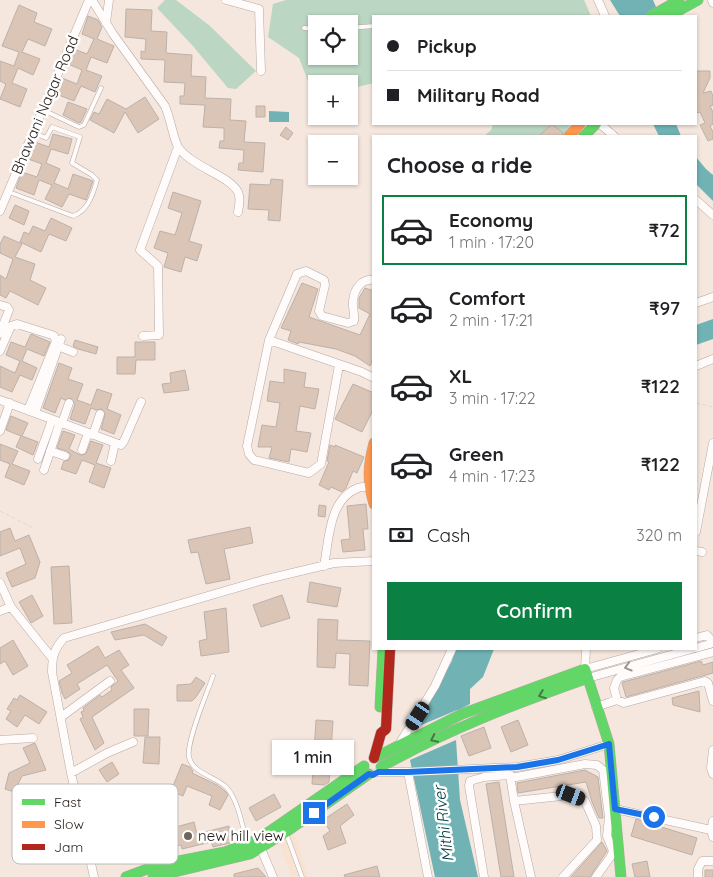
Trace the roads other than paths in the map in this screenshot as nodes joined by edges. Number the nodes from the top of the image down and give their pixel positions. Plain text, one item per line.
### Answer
1 (90, 0) edge
2 (109, 0) edge
3 (226, 0) edge
4 (598, 0) edge
5 (679, 0) edge
6 (695, 2) edge
7 (604, 15) edge
8 (653, 15) edge
9 (670, 15) edge
10 (106, 23) junction
11 (372, 26) edge
12 (358, 27) edge
13 (304, 28) dead end
14 (308, 28) edge
15 (260, 71) dead end
16 (101, 88) dead end
17 (43, 110) junction
18 (579, 125) edge
19 (595, 125) edge
20 (601, 125) edge
21 (32, 132) junction
22 (571, 135) edge
23 (585, 135) edge
24 (613, 135) edge
25 (178, 147) junction
26 (8, 192) junction
27 (697, 201) edge
28 (0, 211) edge
29 (238, 212) dead end
30 (713, 215) edge
31 (372, 280) edge
32 (713, 297) edge
33 (697, 303) edge
34 (0, 305) edge
35 (0, 333) edge
36 (143, 336) dead end
37 (269, 340) junction
38 (0, 351) edge
39 (73, 352) dead end
40 (713, 359) edge
41 (339, 365) junction
42 (697, 366) edge
43 (372, 376) edge
44 (0, 400) edge
45 (69, 402) dead end
46 (141, 402) dead end
47 (10, 403) junction
48 (32, 412) junction
49 (100, 414) dead end
50 (58, 422) junction
51 (0, 431) edge
52 (90, 434) junction
53 (713, 443) edge
54 (115, 444) junction
55 (82, 450) dead end
56 (50, 451) junction
57 (65, 456) dead end
58 (38, 459) dead end
59 (110, 461) dead end
60 (372, 462) edge
61 (44, 470) dead end
62 (371, 475) edge
63 (371, 487) edge
64 (697, 527) edge
65 (372, 561) edge
66 (324, 566) junction
67 (0, 583) edge
68 (11, 607) junction
69 (0, 611) edge
70 (697, 638) edge
71 (712, 644) edge
72 (697, 648) edge
73 (383, 650) edge
74 (390, 650) edge
75 (452, 650) edge
76 (586, 650) edge
77 (652, 650) edge
78 (655, 650) edge
79 (688, 650) edge
80 (713, 652) edge
81 (52, 658) junction
82 (655, 659) junction
83 (586, 674) junction
84 (213, 676) dead end
85 (110, 681) dead end
86 (385, 686) junction
87 (616, 700) junction
88 (713, 701) edge
89 (596, 707) junction
90 (61, 717) junction
91 (33, 738) dead end
92 (0, 740) edge
93 (133, 742) dead end
94 (609, 744) junction
95 (401, 748) junction
96 (713, 750) edge
97 (508, 766) junction
98 (373, 768) junction
99 (409, 772) junction
100 (71, 773) junction
101 (713, 774) edge
102 (510, 777) junction
103 (73, 784) edge
104 (514, 802) junction
105 (615, 809) junction
106 (713, 821) edge
107 (284, 827) junction
108 (612, 829) junction
109 (597, 831) junction
110 (712, 834) edge
111 (254, 846) junction
112 (713, 861) edge
113 (91, 864) edge
114 (171, 870) edge
115 (157, 874) edge
116 (94, 877) edge
117 (126, 877) edge
118 (272, 877) edge
119 (302, 877) edge
120 (428, 877) edge
121 (484, 877) edge
122 (531, 877) edge
123 (563, 877) edge
124 (596, 877) edge
125 (621, 877) edge
126 (698, 877) edge

1 - 10 street
1 - 17 street, Bhawani Nagar Road
2 - 10 street
3 - 15 street
4 - 7 street
5 - 8 street
6 - 9 street
10 - 25 street
11 - 12 lane
13 - 14 lane
16 - 17 lane
17 - 21 street, Bhawani Nagar Road
18 - 22 street
19 - 23 street
20 - 24 street
21 - 26 street, Bhawani Nagar Road
21 - 26 lane
25 - 29 street
25 - 36 street
26 - 28 street, Bhawani Nagar Road
27 - 30 street
31 - 37 street
32 - 33 street
34 - 35 street
37 - 41 street
37 - 41 street
38 - 48 street
39 - 48 street
40 - 42 street
41 - 43 street
44 - 47 street
45 - 50 street
46 - 54 street
47 - 48 street
47 - 51 street
48 - 50 street
49 - 52 street
50 - 52 street
50 - 56 street
50 - 58 street
52 - 54 street
52 - 55 street
53 - 64 street
54 - 59 street
56 - 57 street
56 - 61 street
60 - 62 street
62 - 63 street
63 - 66 street
65 - 66 street
66 - 81 street
67 - 68 street
68 - 69 street
68 - 81 street
70 - 71 street
71 - 72 street
73 - 86 street
74 - 86 street
75 - 95 street
76 - 83 street
77 - 83 street
78 - 82 street
79 - 82 street
80 - 87 street
81 - 90 street
82 -> 83 street
83 - 89 street
83 -> 95 street
83 - 95 street
84 - 111 lane
85 - 90 street
86 - 98 street
87 - 88 street
87 - 89 street
89 - 94 street
90 - 100 street
91 - 92 street
93 - 100 street
94 - 97 street
94 - 105 street
95 - 98 street
96 - 101 street
97 - 99 street
97 - 102 street
98 - 99 street
98 - 107 street
99 - 120 street
100 - 103 street
102 - 104 street
102 - 108 street
102 - 121 street
104 - 109 street
104 - 122 street
105 - 108 street
105 - 110 street
106 - 110 street
107 - 111 street
107 - 119 lane
108 - 109 street
108 - 124 street
108 - 125 street
109 - 123 street
111 - 114 street
111 - 118 street
112 - 126 street
113 - 116 street
114 - 115 street
115 - 117 street

